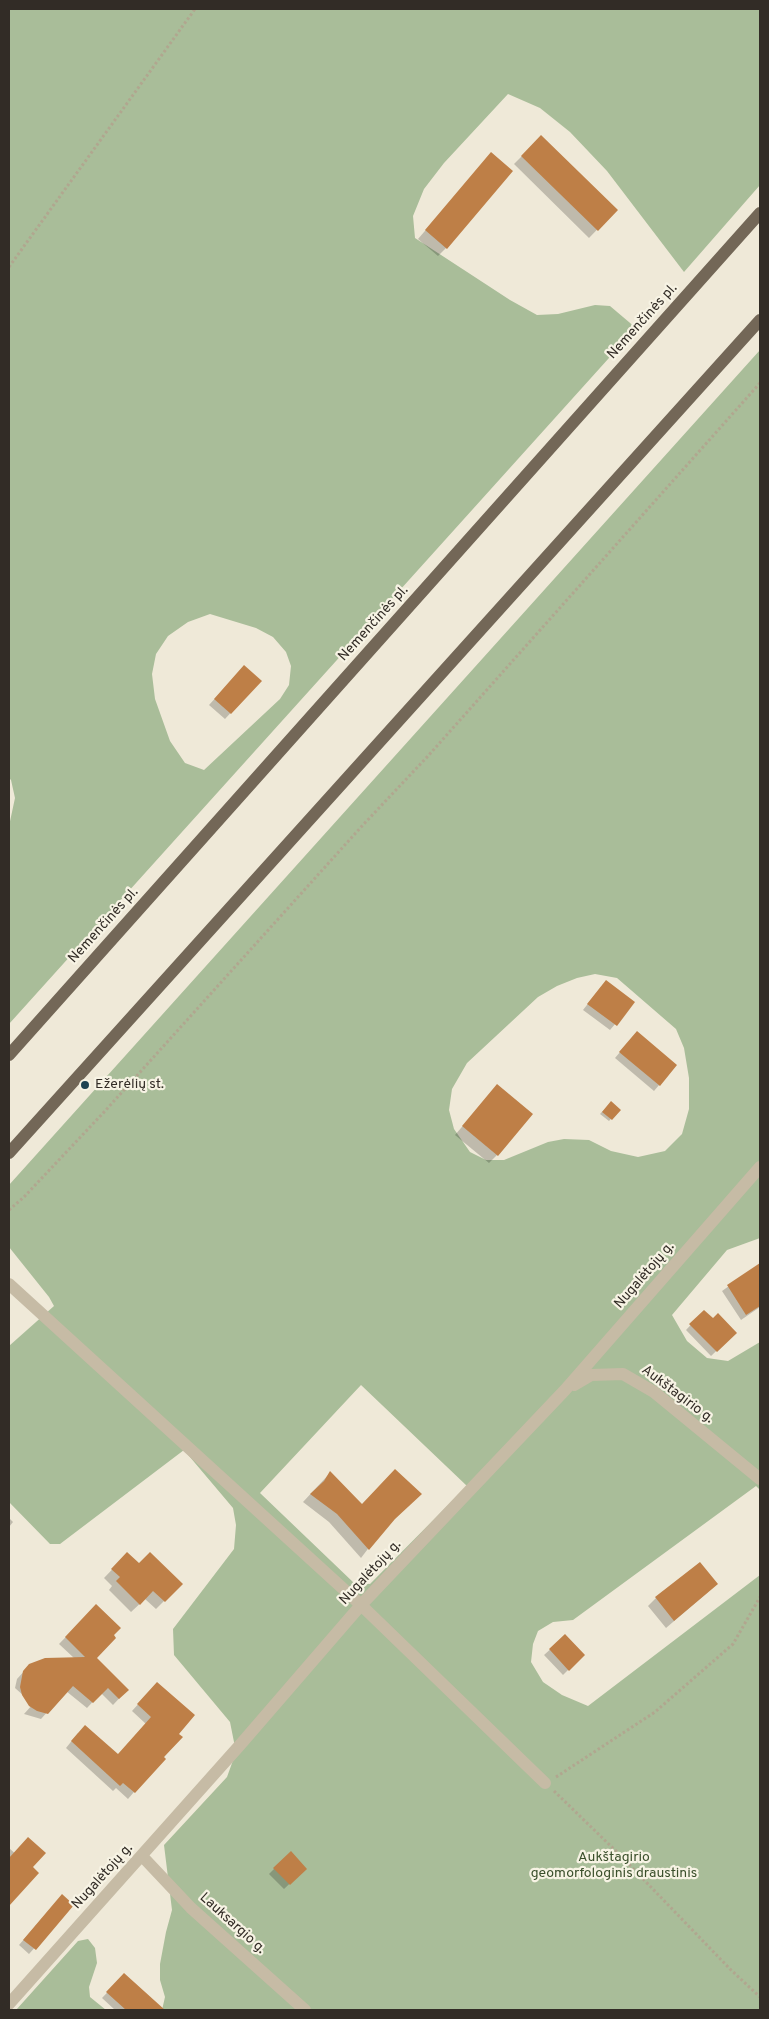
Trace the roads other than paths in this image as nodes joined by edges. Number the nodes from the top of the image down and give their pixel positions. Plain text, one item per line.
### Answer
1 (760, 213) edge
2 (760, 320) edge
3 (9, 1055) edge
4 (9, 1153) edge
5 (760, 1167) edge
6 (9, 1284) edge
7 (565, 1390) junction
8 (760, 1479) edge
9 (361, 1605) junction
10 (545, 1783) road end
11 (142, 1856) junction
12 (9, 2004) edge
13 (306, 2010) edge

1 - 3 main road, Nemenčinės pl.
2 - 4 main road
5 - 7 street, Nugalėtojų g.
6 - 9 street
7 - 8 street, Aukštagirio g.
7 - 9 street, Nugalėtojų g.
9 - 10 street
9 - 11 street, Nugalėtojų g.
11 - 12 street, Nugalėtojų g.
11 - 13 street, Lauksargio g.

